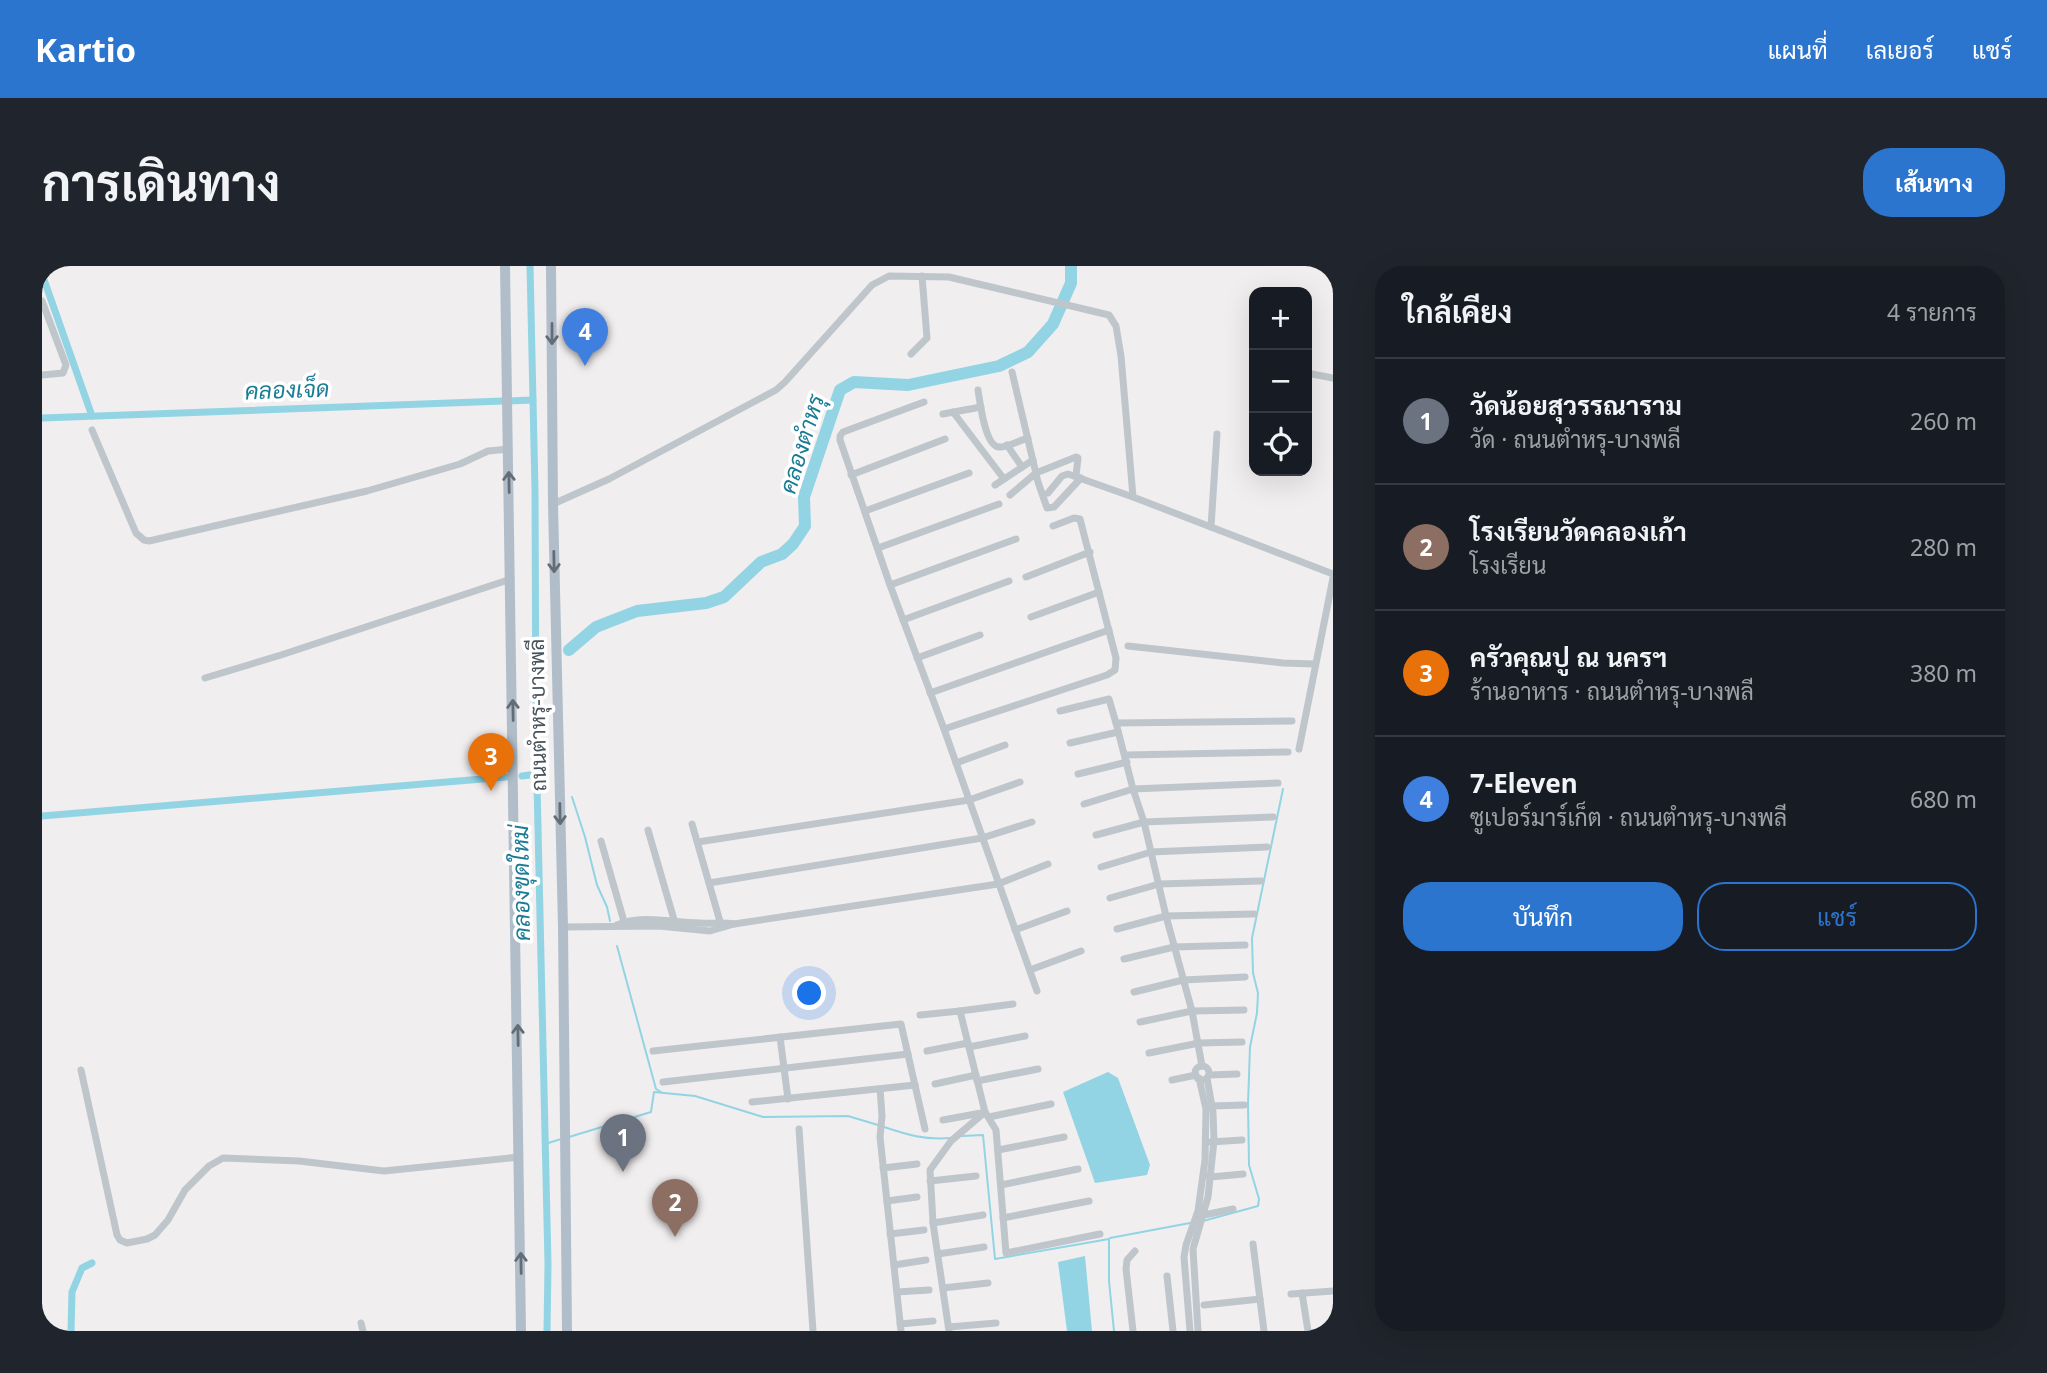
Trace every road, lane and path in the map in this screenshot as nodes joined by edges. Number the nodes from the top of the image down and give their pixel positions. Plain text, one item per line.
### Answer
1 (505, 266) edge
2 (551, 266) edge
3 (922, 276) junction
4 (42, 301) edge
5 (911, 354) dead end
6 (1012, 372) dead end
7 (1312, 374) edge
8 (42, 375) edge
9 (1333, 378) edge
10 (978, 390) dead end
11 (924, 402) dead end
12 (981, 407) junction
13 (953, 412) junction
14 (943, 414) dead end
15 (92, 430) dead end
16 (986, 430) junction
17 (1217, 434) dead end
18 (971, 436) junction
19 (1028, 438) junction
20 (946, 439) dead end
21 (1007, 445) junction
22 (509, 449) junction
23 (1033, 460) junction
24 (1022, 467) junction
25 (969, 473) dead end
26 (1036, 473) junction
27 (851, 475) junction
28 (1078, 477) junction
29 (1004, 479) junction
30 (995, 485) dead end
31 (1048, 493) dead end
32 (1010, 495) dead end
33 (1133, 497) junction
34 (553, 504) junction
35 (999, 504) dead end
36 (864, 511) junction
37 (1053, 526) dead end
38 (1210, 527) junction
39 (1016, 539) dead end
40 (878, 548) junction
41 (1090, 552) junction
42 (1333, 576) edge
43 (1026, 577) dead end
44 (511, 579) junction
45 (1009, 581) dead end
46 (890, 585) junction
47 (1099, 592) junction
48 (1031, 617) dead end
49 (903, 620) junction
50 (1109, 630) junction
51 (980, 635) dead end
52 (1128, 646) dead end
53 (917, 658) junction
54 (1315, 664) junction
55 (205, 678) dead end
56 (930, 694) junction
57 (1060, 711) dead end
58 (1292, 721) dead end
59 (1116, 723) junction
60 (944, 729) junction
61 (1118, 732) junction
62 (1070, 743) dead end
63 (1005, 745) dead end
64 (1299, 749) dead end
65 (1288, 752) dead end
66 (1126, 759) junction
67 (956, 763) junction
68 (1078, 774) dead end
69 (1020, 782) dead end
70 (1278, 783) dead end
71 (1132, 789) junction
72 (969, 800) junction
73 (1084, 804) dead end
74 (1273, 817) dead end
75 (1032, 822) dead end
76 (1144, 822) junction
77 (692, 824) dead end
78 (648, 830) dead end
79 (1096, 835) dead end
80 (982, 838) junction
81 (601, 841) dead end
82 (698, 842) junction
83 (1268, 848) dead end
84 (1150, 852) junction
85 (1048, 864) dead end
86 (1101, 867) dead end
87 (1261, 881) dead end
88 (709, 883) junction
89 (998, 884) junction
90 (1159, 884) junction
91 (1110, 898) dead end
92 (1067, 911) dead end
93 (1254, 914) dead end
94 (1166, 916) junction
95 (675, 924) junction
96 (625, 925) junction
97 (721, 925) junction
98 (563, 927) junction
99 (1117, 929) dead end
100 (1015, 930) junction
101 (1245, 944) dead end
102 (1174, 947) junction
103 (1081, 951) dead end
104 (1125, 959) dead end
105 (1030, 970) junction
106 (1245, 977) dead end
107 (1183, 980) junction
108 (1037, 991) dead end
109 (1134, 992) dead end
110 (1013, 1004) dead end
111 (1244, 1010) dead end
112 (960, 1011) junction
113 (1192, 1011) junction
114 (920, 1015) dead end
115 (1140, 1022) dead end
116 (1025, 1036) dead end
117 (780, 1037) junction
118 (1199, 1042) junction
119 (1242, 1042) dead end
120 (969, 1045) junction
121 (653, 1051) dead end
122 (927, 1051) dead end
123 (1149, 1053) dead end
124 (908, 1055) junction
125 (784, 1068) junction
126 (1038, 1069) dead end
127 (80, 1070) dead end
128 (1237, 1074) dead end
129 (1203, 1077) junction
130 (977, 1078) junction
131 (1172, 1080) dead end
132 (663, 1082) dead end
133 (935, 1084) dead end
134 (915, 1085) junction
135 (880, 1089) junction
136 (788, 1098) junction
137 (752, 1102) dead end
138 (1051, 1104) dead end
139 (1244, 1105) dead end
140 (1212, 1106) junction
141 (987, 1114) junction
142 (943, 1120) dead end
143 (799, 1129) dead end
144 (925, 1129) dead end
145 (1064, 1137) dead end
146 (1242, 1140) dead end
147 (1210, 1142) junction
148 (998, 1150) junction
149 (519, 1157) junction
150 (917, 1164) dead end
151 (883, 1168) junction
152 (1078, 1169) dead end
153 (1242, 1174) dead end
154 (976, 1176) dead end
155 (1208, 1176) junction
156 (930, 1181) junction
157 (1001, 1185) junction
158 (917, 1197) dead end
159 (1089, 1201) dead end
160 (887, 1202) junction
161 (1233, 1209) dead end
162 (983, 1215) dead end
163 (1201, 1217) junction
164 (1003, 1218) junction
165 (933, 1223) junction
166 (1197, 1227) junction
167 (924, 1230) dead end
168 (890, 1234) junction
169 (1100, 1234) dead end
170 (1253, 1244) dead end
171 (984, 1247) dead end
172 (1135, 1251) dead end
173 (938, 1254) junction
174 (926, 1260) dead end
175 (894, 1265) junction
176 (1185, 1269) junction
177 (1194, 1269) junction
178 (1167, 1276) dead end
179 (988, 1283) dead end
180 (943, 1288) junction
181 (929, 1290) dead end
182 (1333, 1291) edge
183 (897, 1293) junction
184 (1302, 1293) junction
185 (1292, 1294) dead end
186 (1260, 1299) junction
187 (1196, 1303) junction
188 (933, 1321) dead end
189 (996, 1323) dead end
190 (901, 1328) edge
191 (949, 1329) edge
192 (522, 1331) edge
193 (567, 1331) edge
194 (813, 1331) edge
195 (1133, 1331) edge
196 (1173, 1331) edge
197 (1190, 1331) edge
198 (1198, 1331) edge
199 (1265, 1331) edge
200 (1308, 1331) edge

1 - 22 main road, ถนนตำหรุ-บางพลี
2 -> 34 main road, ถนนตำหรุ-บางพลี
3 - 5 street
3 - 33 street
3 - 34 street
4 - 8 street
6 - 19 street
7 - 9 street
10 - 12 street
11 - 27 street
12 - 13 street
12 - 16 street
13 - 14 street
13 - 18 street
15 - 22 street
16 - 18 street
16 - 21 street
17 - 38 street
18 - 29 street
19 - 21 street
19 - 23 street
20 - 27 street
21 - 24 street
44 -> 22 main road, ถนนตำหรุ-บางพลี
23 - 24 street
23 - 26 street
24 - 29 street
25 - 36 street
26 - 28 street
26 - 28 street
26 - 32 street
27 - 36 street
28 - 31 street
28 - 33 street
29 - 30 street
33 - 38 street
34 -> 98 main road, ถนนตำหรุ-บางพลี
35 - 40 street
36 - 40 street
37 - 41 street
38 - 42 street
39 - 46 street
40 - 46 street
41 - 43 street
41 - 47 street
42 - 54 street
44 - 55 street
149 -> 44 main road, ถนนตำหรุ-บางพลี
45 - 49 street
46 - 49 street
47 - 48 street
47 - 50 street
49 - 53 street
50 - 56 street
50 - 60 street
51 - 53 street
52 - 54 street
53 - 56 street
54 - 64 street
56 - 60 street
57 - 59 street
58 - 59 street
59 - 61 street
60 - 67 street
61 - 62 street
61 - 66 street
63 - 67 street
65 - 66 street
66 - 68 street
66 - 71 street
67 - 72 street
69 - 72 street
70 - 71 street
71 - 73 street
71 - 76 street
72 - 80 street
72 - 82 street
74 - 76 street
75 - 80 street
76 - 79 street
76 - 84 street
77 - 82 street
78 - 95 street
80 - 88 street
80 - 89 street
81 - 96 street
82 - 88 street
83 - 84 street
84 - 86 street
84 - 90 street
85 - 89 street
87 - 90 street
88 - 97 street
89 - 97 street
89 - 100 street
90 - 91 street
90 - 94 street
92 - 100 street
93 - 94 street
94 - 99 street
94 - 102 street
95 - 96 street
95 - 97 street
96 - 98 street
98 - 193 main road, ถนนตำหรุ-บางพลี
100 - 105 street
101 - 102 street
102 - 104 street
102 - 107 street
103 - 105 street
105 - 108 street
106 - 107 street
107 - 109 street
107 - 113 street
110 - 112 street
111 - 113 street
112 - 114 street
112 - 120 street
113 - 115 street
113 - 118 street
116 - 120 street
117 - 121 street
117 - 124 street
117 - 125 street
118 - 119 street
118 - 123 street
118 - 129 street
120 - 122 street
120 - 130 street
124 - 125 street
124 - 134 street
125 - 132 street
125 - 136 street
126 - 130 street
127 - 149 street
128 - 129 street
129 - 131 street
129 - 140 street
129 - 147 street
130 - 133 street
130 - 141 street
134 - 135 street
134 - 144 street
135 - 136 street
135 - 151 street
136 - 137 street
138 - 141 street
139 - 140 street
140 - 147 street
141 - 142 street
141 - 148 street
141 - 156 street
143 - 194 street
145 - 148 street
146 - 147 street
147 - 155 street
148 - 157 street
192 -> 149 main road, ถนนตำหรุ-บางพลี
150 - 151 street
151 - 160 street
152 - 157 street
153 - 155 street
154 - 156 street
155 - 163 street
156 - 165 street
157 - 164 street
158 - 160 street
159 - 164 street
160 - 168 street
161 - 163 street
162 - 165 street
163 - 166 street
164 - 169 street
165 - 173 street
166 - 176 street
166 - 177 street
167 - 168 street
168 - 175 street
170 - 186 street
171 - 173 street
172 - 195 street
173 - 180 street
174 - 175 street
175 - 183 street
176 - 177 street
176 - 187 street
177 - 187 street
178 - 196 street
179 - 180 street
180 - 191 street
181 - 183 street
182 - 184 street
183 - 190 street
184 - 185 street
184 - 200 street
186 - 187 street
186 - 199 street
187 - 197 street
187 - 198 street
188 - 190 street
189 - 191 street

